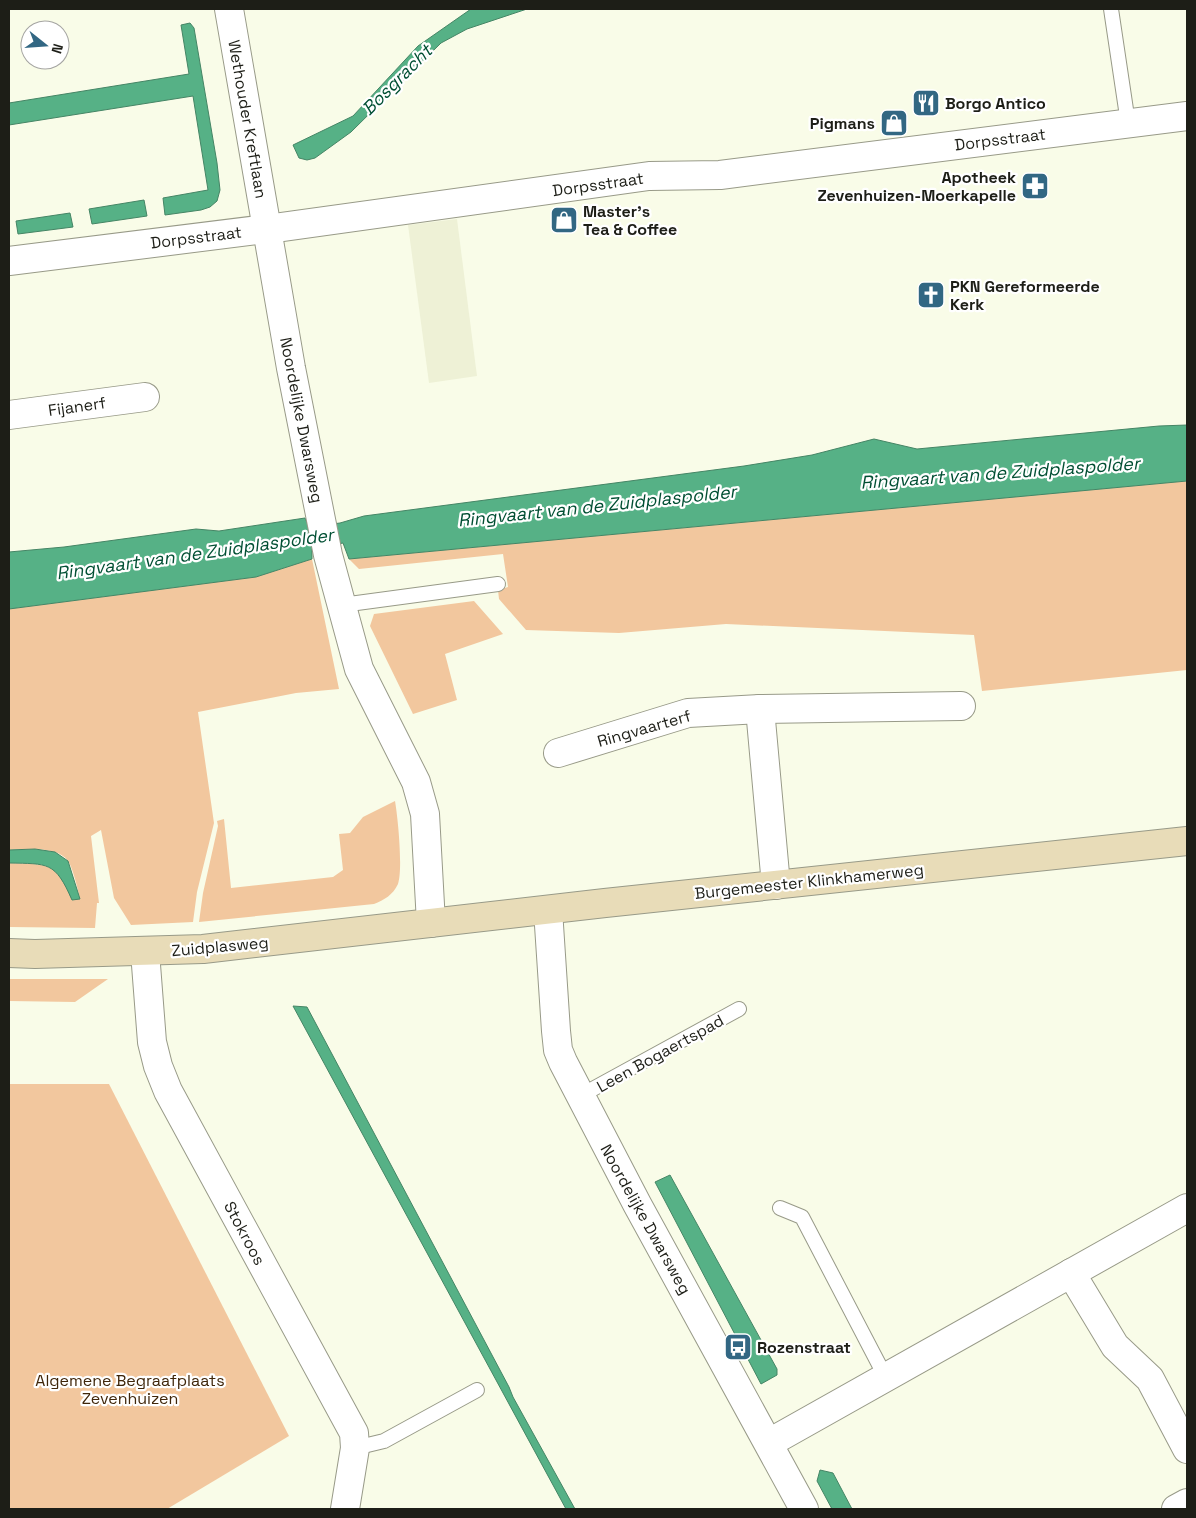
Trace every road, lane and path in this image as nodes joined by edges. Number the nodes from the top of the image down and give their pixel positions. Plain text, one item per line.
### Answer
1 (229, 9) edge
2 (1111, 9) edge
3 (1187, 116) edge
4 (1128, 124) junction
5 (268, 228) junction
6 (9, 261) edge
7 (145, 397) dead end
8 (9, 410) edge
9 (9, 415) edge
10 (498, 584) dead end
11 (342, 605) junction
12 (961, 706) dead end
13 (760, 709) junction
14 (558, 752) dead end
15 (1187, 841) edge
16 (776, 885) junction
17 (548, 910) junction
18 (431, 923) junction
19 (145, 952) junction
20 (9, 953) edge
21 (740, 1010) dead end
22 (580, 1096) junction
23 (780, 1208) dead end
24 (1187, 1208) edge
25 (1071, 1273) junction
26 (885, 1376) junction
27 (477, 1390) dead end
28 (769, 1443) junction
29 (355, 1448) junction
30 (1187, 1449) edge
31 (1187, 1503) edge
32 (345, 1509) edge
33 (804, 1509) edge
34 (1176, 1509) edge

1 - 5 street, Wethouder Kreftlaan
2 - 4 lane
3 - 4 street, Dorpsstraat
4 - 5 street, Dorpsstraat
5 - 6 street, Dorpsstraat
5 - 11 street, Noordelijke Dwarsweg
7 - 9 street, Fijanerf
8 - 9 street, Fijanerf
10 - 11 lane
11 - 18 street, Noordelijke Dwarsweg
12 - 13 street, Ringvaarterf
13 - 14 street, Ringvaarterf
13 - 16 street
15 - 16 main road, Burgemeester Klinkhamerweg
16 - 17 main road, Burgemeester Klinkhamerweg
17 - 18 main road, Burgemeester Klinkhamerweg
17 - 22 street, Noordelijke Dwarsweg
18 - 19 main road, Zuidplasweg
19 - 20 main road, Zuidplasweg
19 - 29 street, Stokroos
21 - 22 lane, Leen Bogaertspad
22 - 28 street, Noordelijke Dwarsweg
23 - 26 lane
24 - 25 street
25 - 26 street
25 - 30 street
26 - 28 street
27 - 29 lane
28 - 33 street, Noordelijke Dwarsweg
29 - 32 street, Stokroos
31 - 34 street

